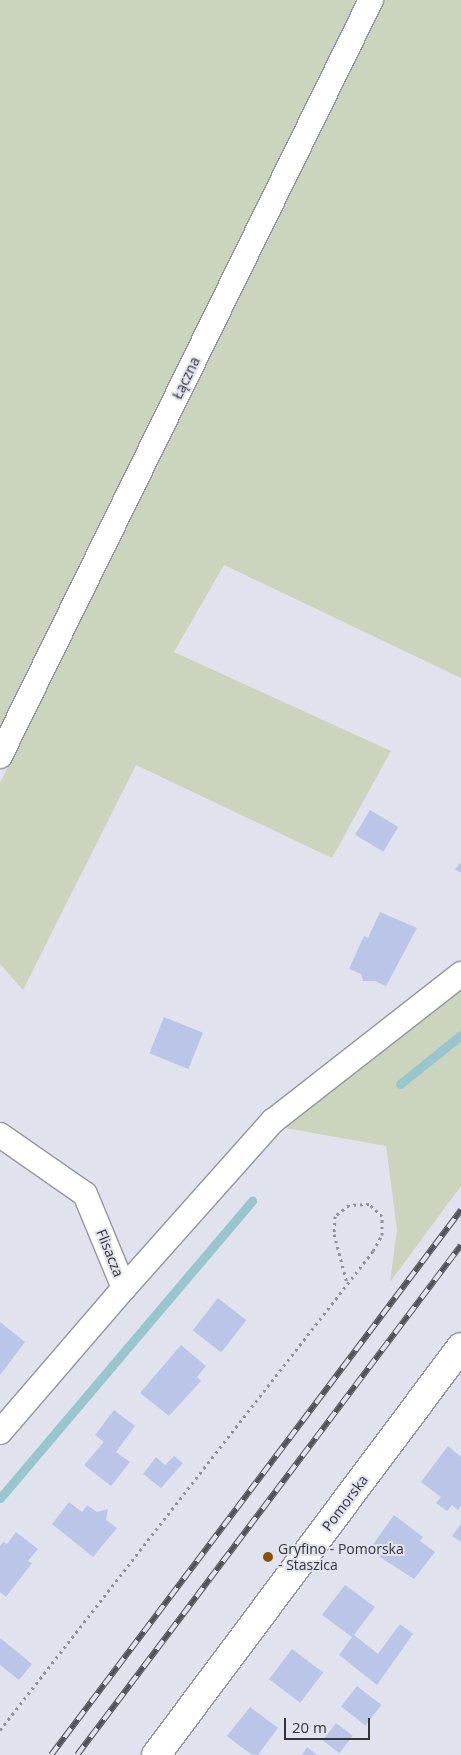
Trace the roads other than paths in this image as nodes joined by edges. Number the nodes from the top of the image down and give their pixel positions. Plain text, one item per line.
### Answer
1 (371, 0) edge
2 (0, 756) edge
3 (461, 974) edge
4 (0, 1136) edge
5 (124, 1288) junction
6 (461, 1347) edge
7 (0, 1432) edge
8 (156, 1755) edge

1 - 2 street, Łączna
3 - 5 street
4 - 5 street, Flisacza
5 - 7 street, Flisacza
6 - 8 street, Pomorska

